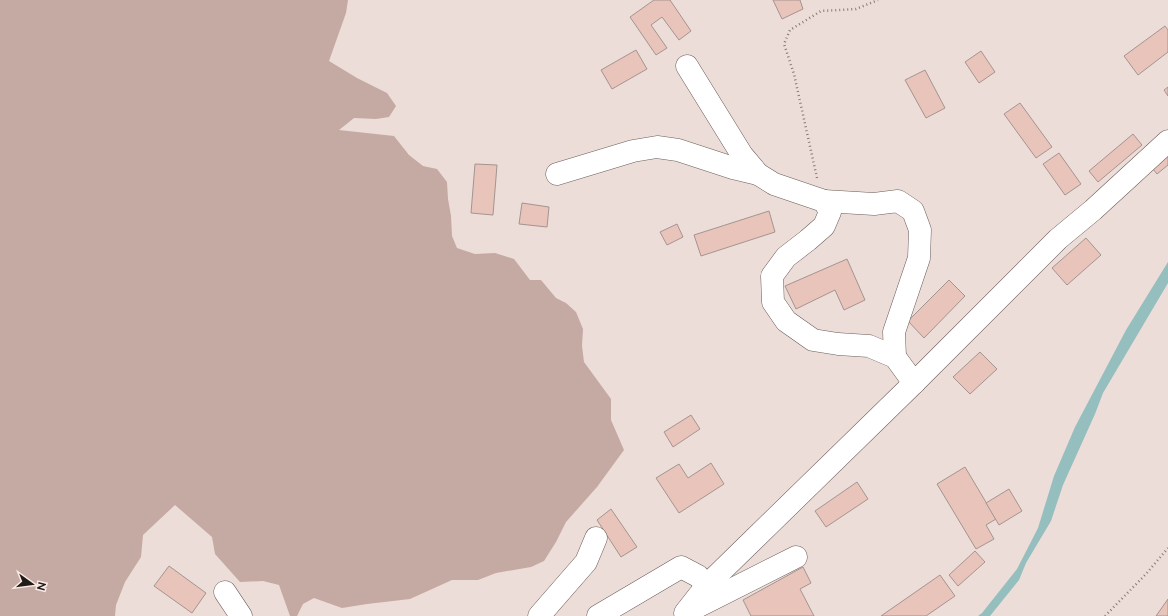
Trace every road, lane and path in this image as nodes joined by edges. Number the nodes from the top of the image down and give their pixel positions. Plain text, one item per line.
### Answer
1 (878, 0) edge
2 (687, 66) dead end
3 (1168, 141) edge
4 (557, 174) dead end
5 (758, 174) junction
6 (824, 201) junction
7 (895, 357) junction
8 (914, 383) junction
9 (596, 538) dead end
10 (1168, 548) edge
11 (796, 557) dead end
12 (707, 586) junction
13 (225, 592) dead end
14 (684, 615) edge
15 (241, 616) edge
16 (539, 616) edge
17 (598, 616) edge
18 (1105, 616) edge

1 - 6 path
2 - 5 street
3 - 8 street
4 - 5 street
5 - 6 street
6 - 7 street
6 - 7 street
7 - 8 street
8 - 12 street
9 - 16 street
10 - 18 path
11 - 14 street
12 - 14 street
12 - 17 street
13 - 15 street

